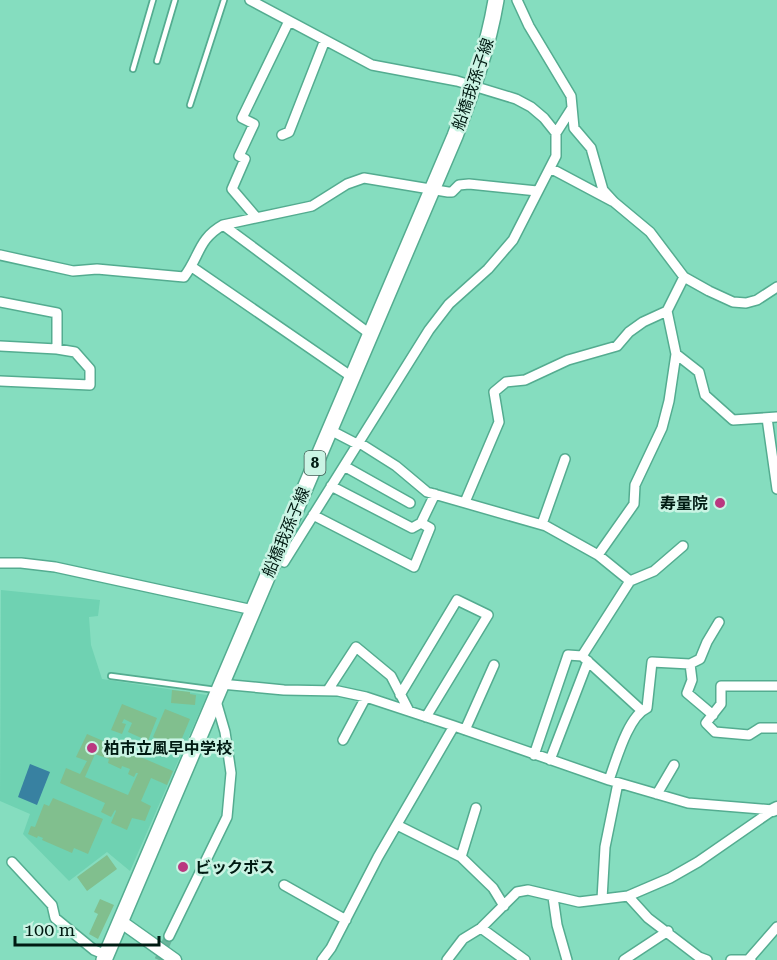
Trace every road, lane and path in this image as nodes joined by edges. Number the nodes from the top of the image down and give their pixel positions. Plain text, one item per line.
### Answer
1 (153, 0) edge
2 (175, 0) edge
3 (224, 0) edge
4 (250, 0) edge
5 (496, 0) edge
6 (517, 0) edge
7 (289, 21) junction
8 (325, 40) junction
9 (157, 61) dead end
10 (133, 69) dead end
11 (475, 85) junction
12 (190, 105) dead end
13 (572, 108) junction
14 (556, 133) junction
15 (282, 135) dead end
16 (550, 168) junction
17 (432, 189) junction
18 (537, 191) junction
19 (614, 202) junction
20 (256, 217) junction
21 (223, 225) junction
22 (0, 255) edge
23 (192, 267) junction
24 (684, 277) junction
25 (777, 287) edge
26 (0, 302) edge
27 (667, 311) junction
28 (370, 334) junction
29 (0, 346) edge
30 (57, 349) junction
31 (676, 354) junction
32 (352, 377) junction
33 (0, 381) edge
34 (772, 417) edge
35 (330, 430) junction
36 (358, 443) junction
37 (565, 459) dead end
38 (344, 466) junction
39 (331, 486) junction
40 (777, 489) edge
41 (435, 494) junction
42 (465, 502) junction
43 (410, 503) dead end
44 (313, 514) junction
45 (421, 523) junction
46 (542, 524) junction
47 (683, 546) dead end
48 (598, 555) junction
49 (275, 558) junction
50 (0, 563) edge
51 (630, 581) junction
52 (253, 610) junction
53 (719, 622) dead end
54 (585, 659) junction
55 (690, 664) junction
56 (494, 665) dead end
57 (111, 676) dead end
58 (777, 686) edge
59 (328, 690) junction
60 (218, 691) junction
61 (400, 695) junction
62 (366, 697) junction
63 (641, 710) junction
64 (409, 711) junction
65 (713, 715) junction
66 (426, 717) junction
67 (453, 726) junction
68 (777, 728) edge
69 (465, 730) junction
70 (343, 740) dead end
71 (534, 755) junction
72 (549, 760) junction
73 (674, 765) dead end
74 (614, 781) junction
75 (657, 794) junction
76 (476, 808) dead end
77 (775, 809) edge
78 (397, 825) junction
79 (461, 857) junction
80 (12, 862) dead end
81 (284, 885) dead end
82 (628, 896) junction
83 (553, 897) junction
84 (602, 899) junction
85 (504, 906) junction
86 (346, 920) junction
87 (120, 921) junction
88 (777, 927) edge
89 (481, 928) junction
90 (668, 931) junction
91 (169, 936) tunnel mouth
92 (105, 957) edge
93 (750, 959) edge
94 (175, 960) edge
95 (322, 960) edge
96 (447, 960) edge
97 (525, 960) edge
98 (567, 960) edge
99 (624, 960) edge
100 (707, 960) edge
101 (731, 960) edge

1 - 10 lane
2 - 9 lane
3 - 12 lane
4 - 7 street
5 - 11 main road, 船橋我孫子線 / 8
6 - 13 street
7 - 8 street
7 - 20 street
8 - 11 street
8 - 15 street
11 - 14 street
11 - 17 main road, 船橋我孫子線 / 8
13 - 14 street
13 - 19 street
14 - 16 street
16 - 18 street
16 - 19 street
17 - 18 street
17 - 20 street
17 - 28 main road, 船橋我孫子線 / 8
18 - 36 street
19 - 24 street
20 - 21 street
21 - 23 street
21 - 28 street
22 - 23 street
23 - 32 street
24 - 25 street
24 - 27 street
26 - 30 street
27 - 31 street
27 - 42 street
28 - 32 main road, 船橋我孫子線 / 8
29 - 30 street
30 - 33 street
31 - 34 street
31 - 48 street
32 - 35 main road, 船橋我孫子線 / 8
34 - 40 street
35 - 36 street
35 - 49 main road, 船橋我孫子線 / 8
36 - 38 street
36 - 41 street
37 - 46 street
38 - 39 street
38 - 43 street
39 - 44 street
39 - 45 street
41 - 42 street
41 - 45 street
42 - 46 street
44 - 45 street
44 - 49 street
46 - 48 street
47 - 51 street
48 - 51 street
49 - 52 main road, 船橋我孫子線 / 8
50 - 52 street
51 - 54 street
52 - 60 main road, 船橋我孫子線 / 8
53 - 55 street
54 - 63 street
54 - 71 street
54 - 72 street
55 - 63 street
55 - 65 street
56 - 69 street
57 - 60 lane
58 - 65 street
59 - 60 street
59 - 61 street
59 - 62 street
60 - 87 main road, 船橋我孫子線 / 8
60 - 91 street
61 - 64 street
61 - 66 street
62 - 64 street
62 - 70 street
63 - 74 street
64 - 66 street
65 - 68 street
66 - 67 street
67 - 69 street
67 - 78 street
69 - 71 street
71 - 72 street
72 - 74 street
73 - 75 street
74 - 75 street
74 - 84 street
75 - 77 street
76 - 79 street
77 - 82 street
78 - 79 street
78 - 86 street
79 - 85 street
80 - 92 street
81 - 86 street
82 - 84 street
82 - 90 street
83 - 84 street
83 - 85 street
83 - 98 street
85 - 89 street
86 - 95 street
87 - 92 main road, 船橋我孫子線 / 8
87 - 94 street
88 - 93 street
89 - 96 street
89 - 97 street
90 - 99 street
90 - 100 street
93 - 101 street

